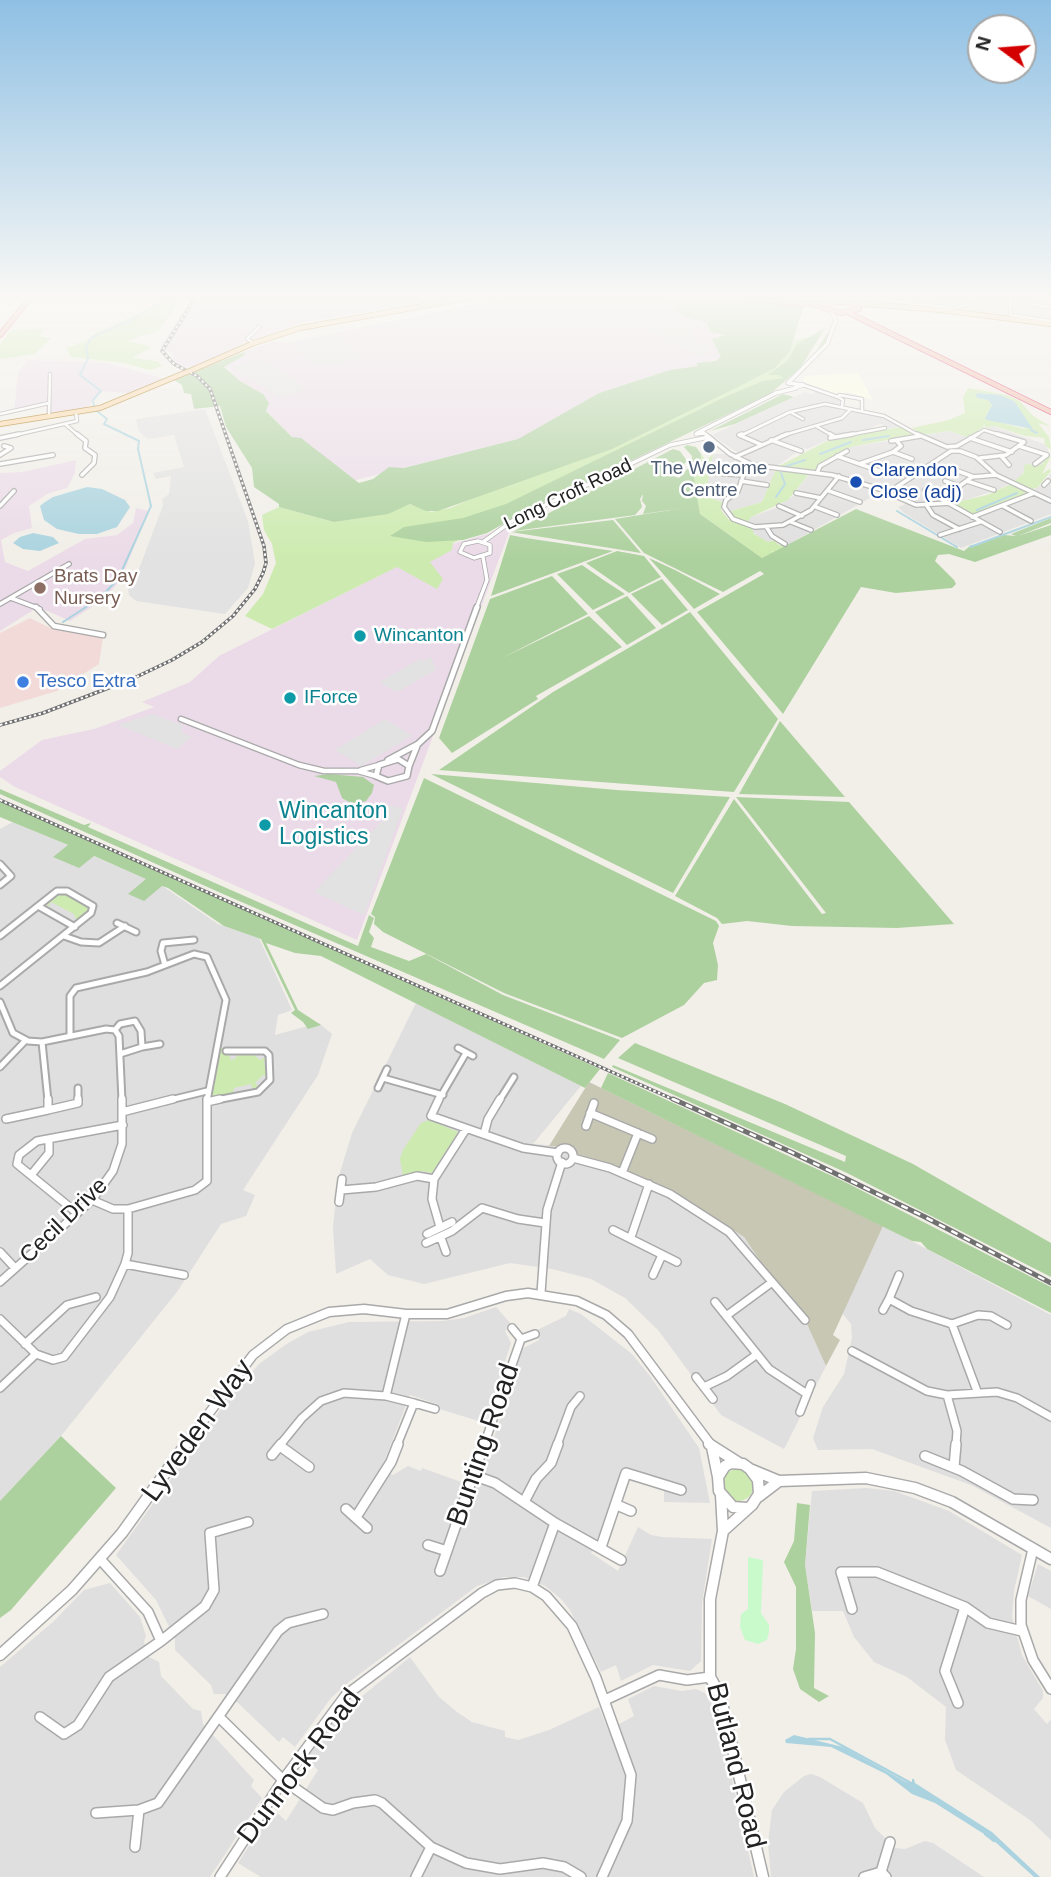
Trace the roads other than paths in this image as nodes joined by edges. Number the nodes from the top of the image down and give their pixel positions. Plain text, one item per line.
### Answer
1 (788, 384) edge
2 (50, 385) edge
3 (158, 385) edge
4 (791, 385) edge
5 (999, 385) edge
6 (1005, 385) edge
7 (799, 386) junction
8 (785, 390) junction
9 (836, 396) junction
10 (49, 403) junction
11 (842, 406) junction
12 (850, 410) junction
13 (1051, 410) edge
14 (862, 411) junction
15 (790, 412) junction
16 (76, 413) junction
17 (0, 416) edge
18 (49, 416) junction
19 (803, 419) dead end
20 (15, 420) junction
21 (0, 424) edge
22 (65, 424) junction
23 (816, 426) junction
24 (869, 426) dead end
25 (707, 428) junction
26 (885, 429) dead end
27 (876, 430) junction
28 (708, 435) junction
29 (696, 436) junction
30 (920, 436) junction
31 (0, 438) edge
32 (970, 438) junction
33 (703, 440) junction
34 (771, 440) junction
35 (717, 443) junction
36 (762, 445) junction
37 (4, 446) dead end
38 (957, 446) junction
39 (1019, 446) junction
40 (947, 447) junction
41 (801, 451) dead end
42 (848, 451) dead end
43 (951, 451) junction
44 (961, 451) junction
45 (893, 452) junction
46 (1012, 452) junction
47 (0, 455) edge
48 (53, 455) dead end
49 (837, 456) junction
50 (1001, 456) junction
51 (736, 457) junction
52 (979, 458) junction
53 (912, 459) dead end
54 (0, 464) edge
55 (859, 464) junction
56 (1035, 464) dead end
57 (753, 465) junction
58 (1009, 465) dead end
59 (727, 467) dead end
60 (950, 468) dead end
61 (712, 473) dead end
62 (725, 473) junction
63 (817, 473) junction
64 (888, 474) dead end
65 (82, 475) dead end
66 (743, 475) junction
67 (996, 475) junction
68 (839, 476) junction
69 (974, 477) junction
70 (741, 481) junction
71 (945, 481) dead end
72 (967, 481) junction
73 (767, 485) dead end
74 (959, 486) junction
75 (800, 489) dead end
76 (925, 490) dead end
77 (994, 490) dead end
78 (13, 491) dead end
79 (829, 491) junction
80 (892, 492) junction
81 (1034, 493) junction
82 (938, 495) junction
83 (821, 498) junction
84 (1051, 501) edge
85 (860, 502) dead end
86 (950, 503) junction
87 (0, 506) edge
88 (779, 506) dead end
89 (927, 506) junction
90 (1003, 506) junction
91 (816, 507) junction
92 (837, 515) dead end
93 (802, 516) junction
94 (972, 517) junction
95 (1031, 521) dead end
96 (791, 522) junction
97 (981, 522) junction
98 (767, 528) junction
99 (959, 529) junction
100 (811, 530) dead end
101 (1000, 532) dead end
102 (940, 535) dead end
103 (483, 542) junction
104 (781, 543) dead end
105 (483, 557) junction
106 (69, 564) dead end
107 (11, 598) junction
108 (0, 604) edge
109 (103, 635) dead end
110 (181, 719) dead end
111 (418, 744) junction
112 (388, 760) junction
113 (379, 765) junction
114 (409, 766) junction
115 (358, 771) junction
116 (376, 776) junction
117 (0, 864) edge
118 (0, 886) edge
119 (38, 905) junction
120 (117, 923) dead end
121 (125, 926) junction
122 (75, 927) junction
123 (136, 932) dead end
124 (0, 936) edge
125 (64, 936) junction
126 (194, 940) dead end
127 (165, 965) junction
128 (0, 986) edge
129 (0, 1002) edge
130 (115, 1030) junction
131 (70, 1036) junction
132 (25, 1041) junction
133 (42, 1042) junction
134 (160, 1044) dead end
135 (142, 1047) junction
136 (458, 1048) dead end
137 (234, 1050) junction
138 (226, 1051) dead end
139 (466, 1052) junction
140 (120, 1054) junction
141 (473, 1056) dead end
142 (233, 1058) dead end
143 (0, 1067) edge
144 (387, 1069) dead end
145 (514, 1077) dead end
146 (383, 1078) junction
147 (78, 1088) dead end
148 (378, 1088) dead end
149 (207, 1091) junction
150 (443, 1095) junction
151 (207, 1102) junction
152 (594, 1103) dead end
153 (48, 1110) junction
154 (122, 1112) junction
155 (590, 1114) junction
156 (6, 1119) dead end
157 (123, 1125) junction
158 (586, 1126) dead end
159 (466, 1129) junction
160 (638, 1133) junction
161 (484, 1134) junction
162 (652, 1139) dead end
163 (49, 1140) junction
164 (558, 1153) junction
165 (573, 1158) junction
166 (562, 1162) junction
167 (622, 1173) junction
168 (31, 1175) junction
169 (342, 1179) dead end
170 (434, 1179) junction
171 (649, 1184) junction
172 (341, 1190) junction
173 (92, 1200) junction
174 (339, 1202) dead end
175 (128, 1209) junction
176 (77, 1213) junction
177 (452, 1222) dead end
178 (545, 1223) junction
179 (440, 1227) junction
180 (613, 1230) dead end
181 (427, 1234) dead end
182 (631, 1237) junction
183 (441, 1238) junction
184 (426, 1244) dead end
185 (0, 1252) edge
186 (446, 1252) dead end
187 (662, 1255) junction
188 (677, 1262) dead end
189 (125, 1264) junction
190 (15, 1268) junction
191 (184, 1275) dead end
192 (653, 1275) dead end
193 (899, 1275) dead end
194 (0, 1282) edge
195 (771, 1283) junction
196 (541, 1293) junction
197 (96, 1297) dead end
198 (890, 1299) junction
199 (715, 1302) dead end
200 (883, 1310) dead end
201 (406, 1314) junction
202 (726, 1316) junction
203 (0, 1319) edge
204 (805, 1320) dead end
205 (952, 1324) junction
206 (1007, 1325) dead end
207 (512, 1328) dead end
208 (535, 1334) dead end
209 (521, 1339) junction
210 (25, 1344) junction
211 (852, 1351) dead end
212 (36, 1354) junction
213 (756, 1355) junction
214 (696, 1377) dead end
215 (811, 1384) dead end
216 (704, 1387) junction
217 (0, 1388) edge
218 (977, 1391) junction
219 (807, 1394) junction
220 (947, 1395) junction
221 (386, 1396) junction
222 (580, 1396) dead end
223 (713, 1399) dead end
224 (414, 1403) junction
225 (435, 1409) dead end
226 (800, 1412) dead end
227 (1051, 1417) edge
228 (280, 1446) junction
229 (712, 1447) junction
230 (272, 1455) dead end
231 (925, 1456) dead end
232 (739, 1463) junction
233 (309, 1467) dead end
234 (954, 1467) junction
235 (750, 1469) junction
236 (474, 1475) junction
237 (718, 1477) junction
238 (779, 1481) junction
239 (681, 1490) dead end
240 (721, 1495) junction
241 (758, 1497) junction
242 (1033, 1500) dead end
243 (524, 1502) junction
244 (617, 1505) junction
245 (747, 1508) junction
246 (346, 1509) dead end
247 (631, 1511) dead end
248 (356, 1517) junction
249 (248, 1522) dead end
250 (555, 1523) junction
251 (368, 1528) dead end
252 (723, 1531) junction
253 (428, 1545) dead end
254 (601, 1547) junction
255 (1032, 1549) junction
256 (447, 1551) junction
257 (100, 1559) junction
258 (1051, 1559) edge
259 (621, 1560) dead end
260 (440, 1571) dead end
261 (532, 1587) junction
262 (965, 1607) junction
263 (852, 1609) dead end
264 (323, 1614) dead end
265 (1023, 1631) junction
266 (161, 1641) junction
267 (0, 1655) edge
268 (710, 1677) junction
269 (1051, 1689) edge
270 (605, 1700) junction
271 (958, 1703) dead end
272 (40, 1717) dead end
273 (219, 1717) junction
274 (283, 1780) junction
275 (139, 1810) junction
276 (96, 1813) dead end
277 (890, 1842) dead end
278 (135, 1847) dead end
279 (431, 1847) junction
280 (516, 1873) edge
281 (884, 1874) edge
282 (220, 1877) edge
283 (416, 1877) edge
284 (581, 1877) edge
285 (602, 1877) edge
286 (763, 1877) edge
287 (864, 1877) edge

1 - 8 street, Long Croft Road
2 - 10 street
3 - 16 main road, bridge
4 - 7 street
5 - 13 highway
6 - 13 highway
7 - 8 street, Long Croft Road
7 - 9 street
8 - 25 street, Long Croft Road
9 - 11 street
9 - 14 street
10 - 17 street
10 - 18 street
11 - 12 street
11 - 15 street
12 - 14 street
12 - 23 street
14 - 30 street
15 - 19 street
15 - 36 street
16 - 18 main road
16 - 22 street
17 - 20 main road
18 - 20 main road
20 - 21 main road
22 - 31 street
22 - 65 street
23 - 27 street
23 - 34 street
24 - 27 street
25 - 28 street
25 - 29 street, Long Croft Road
26 - 27 street
28 - 29 street
28 - 33 street
28 - 35 street
29 - 33 street
29 - 103 street, Long Croft Road
30 - 40 street
30 - 45 street
32 - 38 street
32 - 39 street
32 - 46 street
33 - 35 street
34 - 36 street
34 - 41 street
35 - 51 street
36 - 51 street
37 - 47 street
38 - 40 street
38 - 44 street
39 - 46 street
39 - 56 street
40 - 43 street
42 - 49 street
43 - 44 street
43 - 80 street
44 - 52 street
45 - 53 street
45 - 55 street
46 - 50 street
48 - 54 street
49 - 55 street
49 - 63 street
50 - 52 street
50 - 58 street
51 - 57 street
52 - 67 street
55 - 64 street
57 - 63 street
57 - 66 street
59 - 62 street
60 - 69 street
61 - 62 street
62 - 66 street
63 - 68 street
66 - 70 street
67 - 69 street
67 - 81 street
68 - 79 street
68 - 80 street
69 - 72 street
70 - 73 street
70 - 98 street
71 - 74 street
72 - 74 street
72 - 77 street
74 - 82 street
75 - 83 street
76 - 82 street
78 - 87 street
79 - 83 street
79 - 85 street
80 - 89 street
81 - 84 street
81 - 90 street
82 - 86 street
83 - 91 street
86 - 89 street
86 - 94 street
88 - 93 street
89 - 99 street
90 - 94 street
90 - 95 street
91 - 92 street
91 - 93 street
93 - 96 street
94 - 97 street
96 - 98 street
96 - 100 street
97 - 99 street
97 - 101 street
98 - 104 street
99 - 102 street
103 - 105 street
103 - 105 street, Long Croft Road
105 - 111 street
106 - 107 street
107 - 108 street
107 - 109 street
110 - 115 street
111 - 112 street
111 - 114 street
112 - 113 street
112 - 114 street
113 - 115 street
113 - 116 street
114 - 116 street
115 - 116 street
117 - 118 street
119 - 122 street
119 - 122 street
119 - 124 street
120 - 121 street
121 - 123 street
121 - 125 street
122 - 125 street
125 - 128 street
126 - 127 street
127 - 131 street
127 - 149 street
129 - 132 street
130 - 131 street
130 - 135 street
130 - 140 street, Cecil Drive
131 - 133 street
132 - 133 street
132 - 143 street
133 - 153 street
134 - 135 street
135 - 140 street
136 - 139 street
137 - 138 street
137 - 142 street
137 - 151 street
139 - 141 street
139 - 150 street
140 - 154 street, Cecil Drive
144 - 146 street
145 - 161 street
146 - 148 street
146 - 150 street
147 - 153 street
149 - 151 street
149 - 154 street
150 - 159 street
151 - 175 street
152 - 155 street
153 - 156 street
154 - 157 street, Cecil Drive
155 - 158 street
155 - 160 street
157 - 163 street
157 - 173 street, Cecil Drive
159 - 161 street
159 - 170 street
160 - 162 street
160 - 167 street
161 - 164 street
163 - 168 street
163 - 168 street
164 - 165 street
164 - 166 street
165 - 166 street
165 - 167 street
166 - 178 street
167 - 171 street
168 - 176 street
169 - 172 street
170 - 172 street
170 - 179 street
171 - 182 street
171 - 195 street
172 - 174 street
173 - 175 street
173 - 176 street, Cecil Drive
175 - 189 street
176 - 190 street, Cecil Drive
177 - 179 street
178 - 183 street
178 - 196 street
179 - 181 street
180 - 182 street
182 - 187 street
183 - 184 street
183 - 186 street
185 - 190 street
187 - 188 street
187 - 192 street
189 - 191 street
189 - 212 street
190 - 194 street, Cecil Drive
193 - 198 street
195 - 202 street
195 - 204 street
196 - 201 street, Lyveden Way
196 - 229 street, Lyveden Way
197 - 210 street
198 - 200 street
198 - 205 street
199 - 202 street
201 - 221 street
201 - 257 street, Lyveden Way
202 - 213 street
203 - 210 street
205 - 206 street
205 - 218 street
207 - 209 street, Bunting Road
208 - 209 street, Bunting Road
209 - 236 street, Bunting Road
210 - 212 street
211 - 220 street
212 - 217 street
213 - 216 street
213 - 219 street
214 - 216 street
215 - 219 street
216 - 223 street
218 - 220 street
218 - 227 street
219 - 226 street
220 - 234 street
221 - 224 street
221 - 228 street
222 - 243 street
224 - 225 street
224 - 248 street
228 - 230 street
228 - 233 street
229 - 232 street, Lyveden Way
229 - 237 street, Lyveden Way
231 - 234 street
232 - 235 street
232 - 237 street
234 - 242 street
235 - 238 street
235 - 241 street
236 - 243 street
236 - 256 street, Bunting Road
237 - 240 street
238 - 241 street
238 - 255 street
239 - 244 street
240 - 245 street
240 - 252 street, Butland Road
241 - 245 street
243 - 250 street
244 - 247 street
244 - 254 street
245 - 252 street
246 - 248 street
248 - 251 street
249 - 266 street
250 - 254 street
250 - 261 street
252 - 268 street, Butland Road
253 - 256 street, Bunting Road
254 - 259 street
255 - 258 street
255 - 265 street
256 - 260 street, Bunting Road
257 - 266 street
257 - 267 street, Lyveden Way
261 - 270 street
261 - 274 street, Dunnock Road
262 - 263 street
262 - 265 street
262 - 271 street
264 - 273 street
265 - 269 street
266 - 272 street
268 - 270 street
268 - 286 street, Butland Road
270 - 285 street
273 - 274 street
273 - 275 street
274 - 279 street
274 - 282 street, Dunnock Road
275 - 276 street
275 - 278 street
277 - 281 street
279 - 280 street
279 - 283 street
280 - 284 street
281 - 287 street

